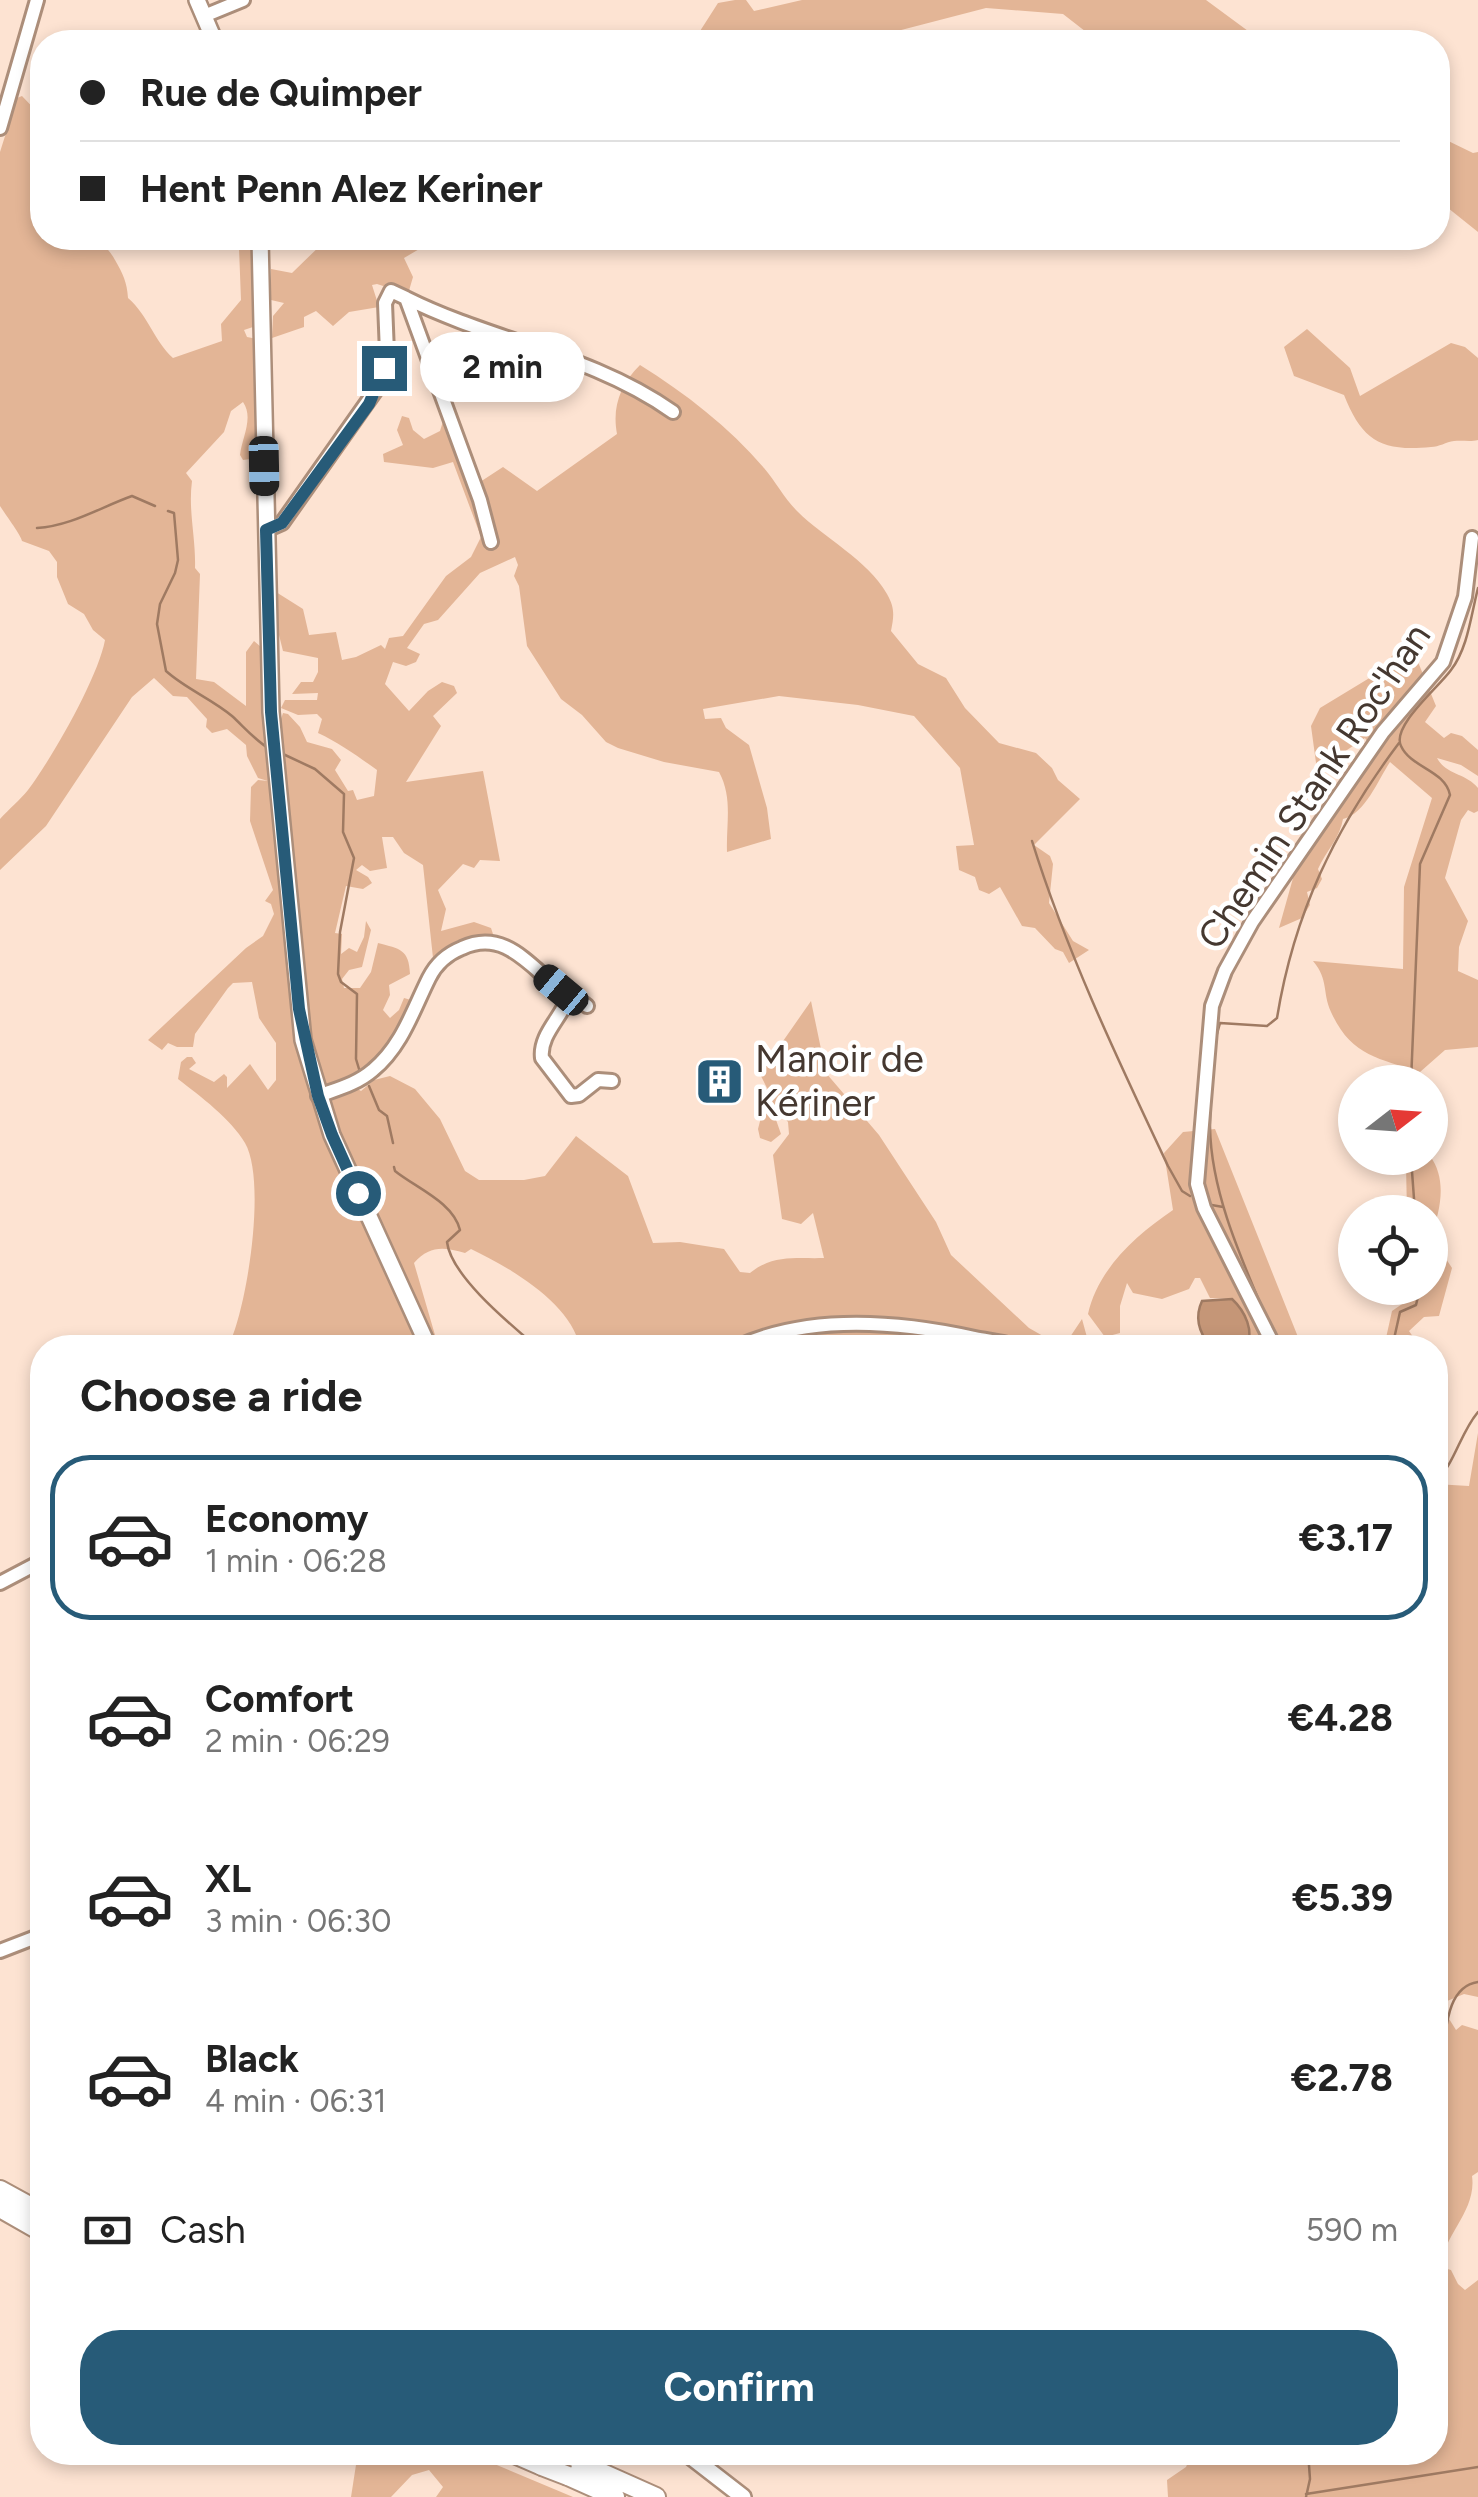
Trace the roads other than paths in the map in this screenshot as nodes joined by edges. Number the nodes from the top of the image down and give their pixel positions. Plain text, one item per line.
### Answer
1 (37, 0) edge
2 (243, 0) edge
3 (200, 8) edge
4 (0, 70) edge
5 (16, 74) junction
6 (0, 128) edge
7 (260, 250) edge
8 (406, 298) junction
9 (672, 412) dead end
10 (266, 530) junction
11 (1472, 538) dead end
12 (491, 542) dead end
13 (569, 996) junction
14 (587, 1006) dead end
15 (612, 1081) dead end
16 (318, 1096) junction
17 (423, 1335) edge
18 (766, 1335) edge
19 (962, 1335) edge
20 (1268, 1335) edge
21 (30, 1566) edge
22 (0, 1583) edge
23 (30, 1939) edge
24 (0, 1951) edge
25 (0, 2190) edge
26 (30, 2206) edge
27 (0, 2208) edge
28 (30, 2225) edge
29 (557, 2465) edge
30 (559, 2465) edge
31 (574, 2465) edge
32 (702, 2465) edge
33 (571, 2497) edge
34 (614, 2497) edge
35 (656, 2497) edge
36 (743, 2497) edge

1 - 5 street
2 - 3 street
4 - 5 street
5 - 6 street
7 - 10 main road
8 - 9 street
8 - 10 street
8 - 12 street
10 - 16 main road
11 - 20 street, Chemin Stank Roc'han
13 - 14 street
13 - 15 street
13 - 16 street
16 - 17 main road
18 - 19 street
21 - 22 street
23 - 24 street
25 - 26 highway
27 - 28 highway
29 - 33 highway
30 - 34 highway, bridge
31 - 35 highway
32 - 36 main road

